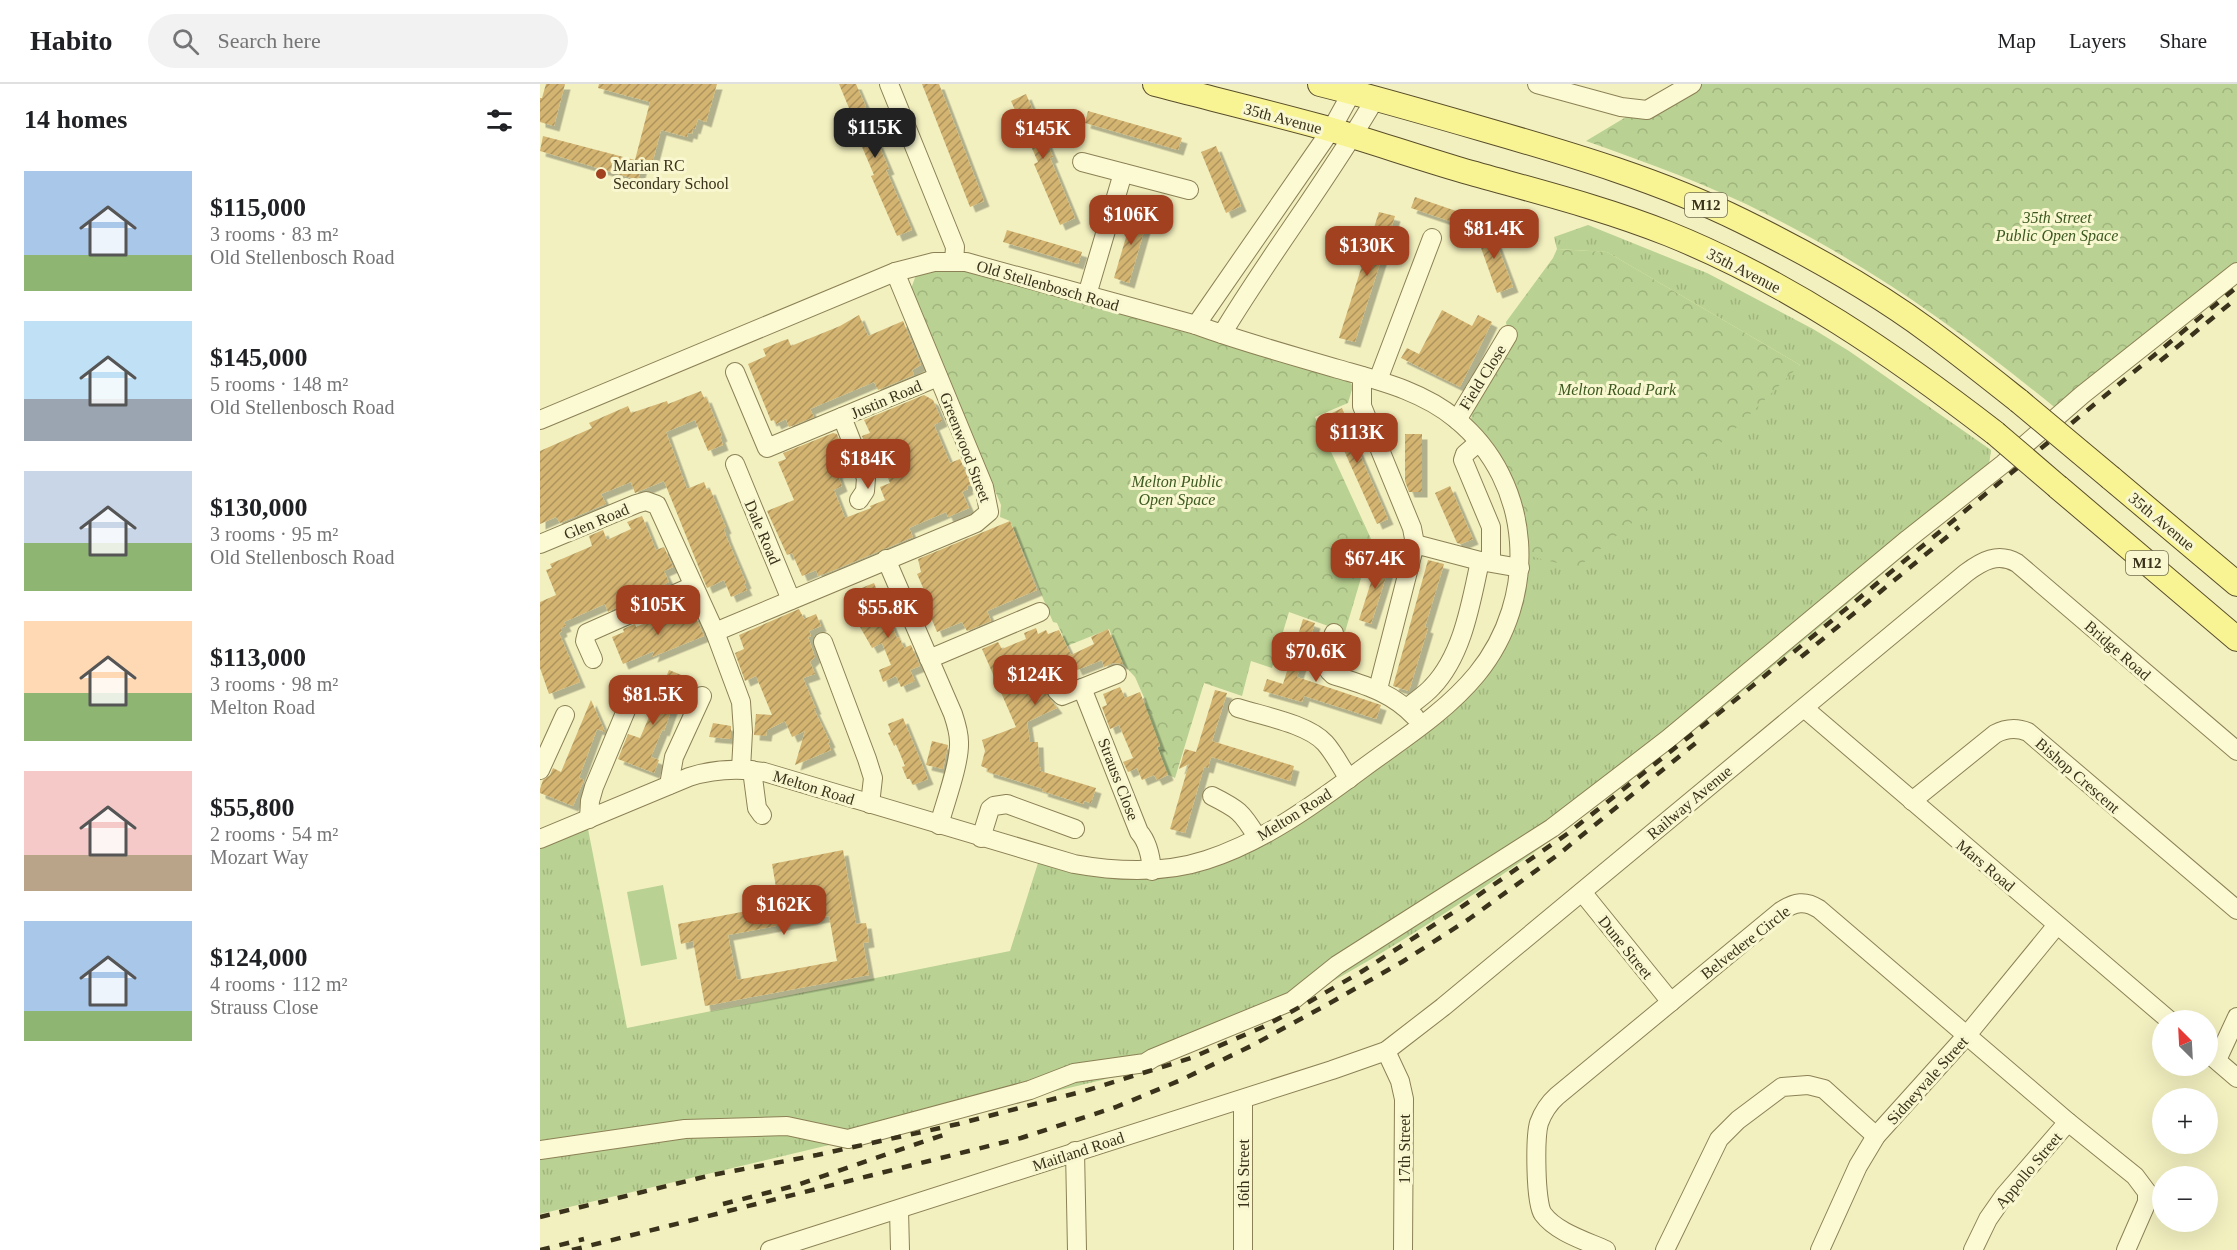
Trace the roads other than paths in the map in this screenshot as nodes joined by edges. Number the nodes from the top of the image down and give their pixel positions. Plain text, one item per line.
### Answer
1 (889, 84) edge
2 (1155, 84) edge
3 (1320, 84) edge
4 (1536, 84) edge
5 (1692, 84) edge
6 (1352, 92) junction
7 (1375, 99) junction
8 (1341, 134) junction
9 (1082, 162) dead end
10 (1123, 173) junction
11 (1189, 190) dead end
12 (1432, 238) dead end
13 (954, 262) junction
14 (895, 272) junction
15 (2237, 272) edge
16 (1087, 295) junction
17 (1196, 325) junction
18 (1222, 334) junction
19 (1508, 335) dead end
20 (735, 372) dead end
21 (938, 377) junction
22 (1370, 378) junction
23 (842, 417) junction
24 (540, 420) edge
25 (1457, 420) junction
26 (1479, 442) junction
27 (735, 464) dead end
28 (859, 500) dead end
29 (540, 544) edge
30 (1415, 544) junction
31 (1995, 557) joint
32 (886, 559) junction
33 (1485, 561) junction
34 (1520, 568) junction
35 (2237, 584) edge
36 (693, 586) junction
37 (791, 600) junction
38 (1040, 612) dead end
39 (715, 633) junction
40 (1334, 633) dead end
41 (2237, 639) edge
42 (823, 642) dead end
43 (929, 658) junction
44 (593, 659) dead end
45 (1049, 672) dead end
46 (1117, 674) dead end
47 (1082, 688) junction
48 (1378, 689) junction
49 (632, 696) dead end
50 (702, 696) dead end
51 (1238, 708) dead end
52 (1407, 708) junction
53 (1804, 708) junction
54 (565, 715) dead end
55 (1422, 725) junction
56 (2237, 751) edge
57 (540, 770) edge
58 (746, 770) junction
59 (1348, 779) junction
60 (669, 785) junction
61 (1212, 796) dead end
62 (1912, 801) junction
63 (870, 804) junction
64 (762, 815) dead end
65 (589, 819) junction
66 (939, 825) junction
67 (1075, 829) dead end
68 (1257, 837) junction
69 (981, 838) junction
70 (540, 839) edge
71 (1152, 871) junction
72 (1582, 892) junction
73 (2237, 910) edge
74 (2057, 925) junction
75 (1671, 1002) junction
76 (2157, 1010) edge
77 (2237, 1017) edge
78 (1967, 1035) junction
79 (2218, 1047) edge
80 (1386, 1051) junction
81 (2218, 1062) edge
82 (2237, 1078) edge
83 (1243, 1099) junction
84 (2068, 1122) junction
85 (1876, 1136) junction
86 (540, 1150) edge
87 (1075, 1151) junction
88 (899, 1210) junction
89 (770, 1250) edge
90 (900, 1250) edge
91 (1077, 1250) edge
92 (1244, 1250) edge
93 (1403, 1250) edge
94 (1606, 1250) edge
95 (1665, 1250) edge
96 (1820, 1250) edge
97 (1973, 1250) edge
98 (2126, 1250) edge

1 - 13 street
2 - 8 main road, 35th Avenue / M12
3 - 6 main road, 35th Avenue / M12
4 - 5 street
6 - 7 main road, 35th Avenue / M12
6 - 8 street
7 - 8 street
7 - 35 main road, 35th Avenue / M12, bridge
8 - 17 street
8 - 18 street
8 - 41 main road, 35th Avenue / M12, bridge
9 - 10 street
10 - 11 street
10 - 16 street
12 - 22 street
13 - 14 street, Old Stellenbosch Road
13 - 16 street, Old Stellenbosch Road
14 - 21 street, Greenwood Street
14 - 24 street, Old Stellenbosch Road
15 - 86 street
16 - 17 street, Old Stellenbosch Road
17 - 18 street, Melton Road
18 - 22 street, Melton Road
19 - 25 street, Field Close
20 - 23 street, Justin Road
21 - 23 street, Justin Road
21 - 32 street, Greenwood Street
22 - 25 street, Melton Road
22 - 30 street
23 - 28 street
25 - 26 street, Melton Road
26 - 33 street
26 - 34 street, Melton Road
27 - 37 street, Dale Road
29 - 36 street, Glen Road
30 - 33 street
30 - 48 street
31 - 53 street, Railway Avenue
31 - 56 street, Bridge Road
32 - 37 street, Greenwood Street
32 - 43 street
33 - 34 street
33 - 52 street
34 - 55 street, Melton Road
36 - 39 street, Glen Road
36 - 44 street
37 - 39 street, Greenwood Street
38 - 43 street
39 - 58 street, Glen Road
40 - 48 street
42 - 63 street
43 - 66 street
45 - 47 street
46 - 47 street
47 - 71 street, Strauss Close
48 - 52 street
49 - 65 street
50 - 60 street
51 - 59 street
52 - 55 street
53 - 62 street, Mars Road
53 - 72 street, Railway Avenue
54 - 57 street
55 - 59 street, Melton Road
58 - 60 street, Melton Road
58 - 63 street, Melton Road
58 - 64 street, Glen Road
59 - 68 street, Melton Road
60 - 65 street, Melton Road
61 - 68 street
62 - 73 street, Bishop Crescent
62 - 74 street, Mars Road
63 - 66 street, Melton Road
65 - 70 street, Melton Road
66 - 69 street, Melton Road
67 - 69 street
68 - 71 street, Melton Road
69 - 71 street, Melton Road
72 - 75 street, Dune Street
72 - 80 street, Railway Avenue
74 - 76 street, Mars Road
74 - 78 street, Sidneyvale Street
75 - 78 street, Belvedere Circle
75 - 94 street, Belvedere Circle
77 - 79 street
78 - 84 street, Belvedere Circle
78 - 85 street, Sidneyvale Street
80 - 83 street, Maitland Road
80 - 93 street, 17th Street
81 - 82 street
83 - 87 street, Maitland Road
83 - 92 street, 16th Street
84 - 97 street, Appollo Street
84 - 98 street, Belvedere Circle
85 - 95 street
85 - 96 street, Sidneyvale Street
87 - 88 street, Maitland Road
87 - 91 street
88 - 89 street, Maitland Road
88 - 90 street

